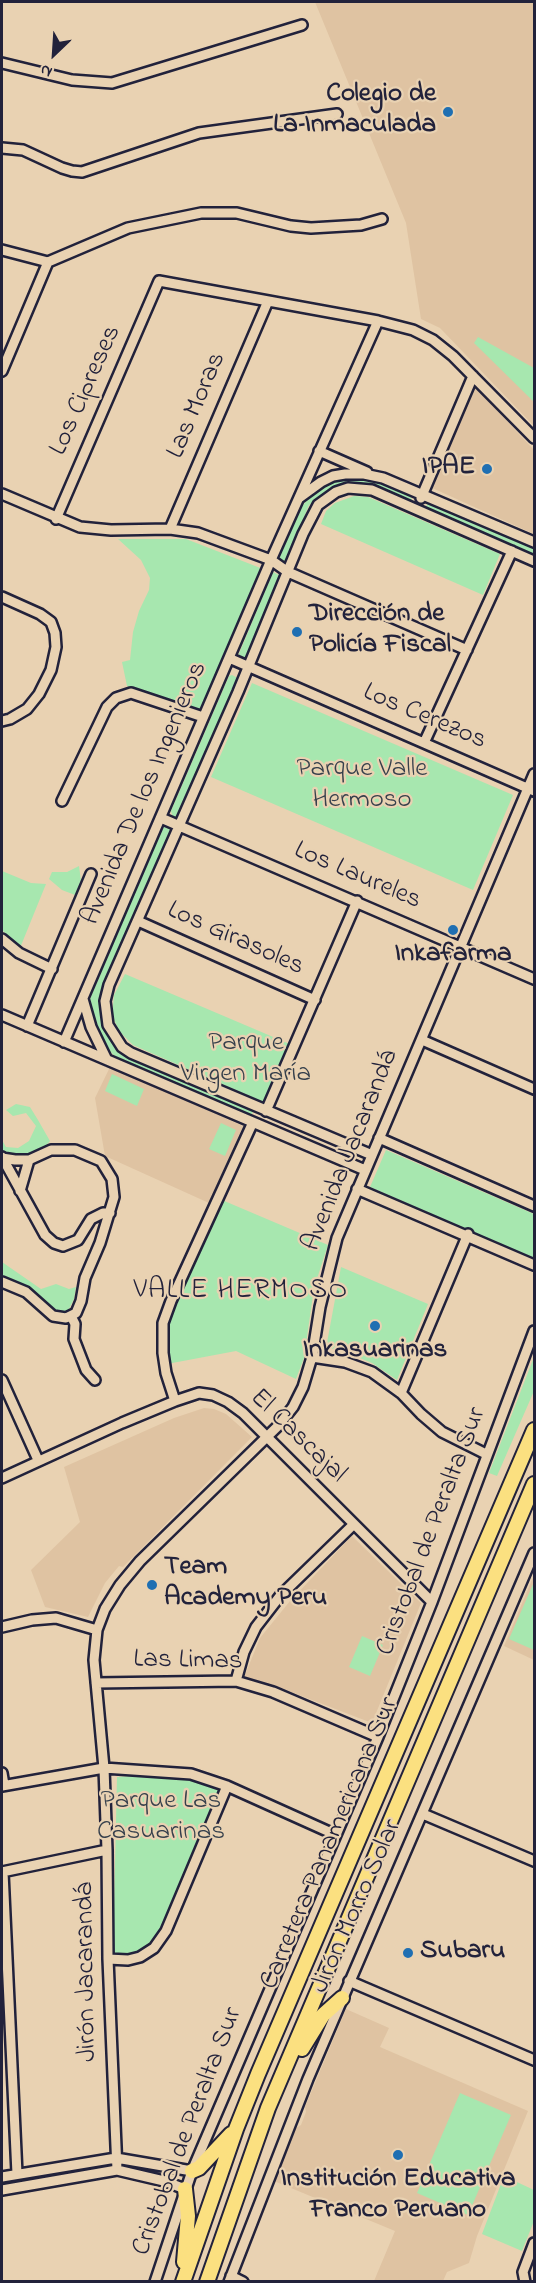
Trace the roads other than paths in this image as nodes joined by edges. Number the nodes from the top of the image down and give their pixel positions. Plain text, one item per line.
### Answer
1 (302, 26) dead end
2 (2, 63) edge
3 (337, 114) dead end
4 (2, 148) edge
5 (382, 219) dead end
6 (2, 250) edge
7 (48, 262) junction
8 (268, 301) junction
9 (378, 321) junction
10 (2, 371) edge
11 (473, 376) junction
12 (534, 438) edge
13 (319, 451) junction
14 (383, 478) junction
15 (2, 494) edge
16 (422, 495) junction
17 (298, 500) junction
18 (417, 508) junction
19 (56, 519) junction
20 (170, 529) junction
21 (534, 542) edge
22 (512, 551) junction
23 (271, 560) junction
24 (534, 561) edge
25 (288, 572) junction
26 (2, 597) edge
27 (467, 650) junction
28 (229, 658) junction
29 (249, 667) junction
30 (203, 717) junction
31 (2, 721) edge
32 (424, 743) junction
33 (534, 774) edge
34 (531, 790) edge
35 (62, 801) dead end
36 (161, 818) junction
37 (179, 826) junction
38 (91, 874) dead end
39 (357, 902) junction
40 (138, 921) junction
41 (2, 939) edge
42 (462, 946) junction
43 (52, 969) junction
44 (534, 979) edge
45 (83, 999) junction
46 (315, 1000) junction
47 (2, 1014) edge
48 (27, 1026) junction
49 (422, 1040) junction
50 (64, 1042) junction
51 (107, 1060) junction
52 (534, 1089) edge
53 (266, 1111) junction
54 (253, 1122) junction
55 (379, 1138) junction
56 (372, 1155) junction
57 (2, 1157) edge
58 (29, 1160) junction
59 (366, 1170) junction
60 (357, 1189) junction
61 (20, 1191) junction
62 (534, 1206) edge
63 (110, 1213) junction
64 (468, 1234) junction
65 (534, 1265) edge
66 (2, 1282) edge
67 (71, 1316) junction
68 (534, 1331) edge
69 (312, 1358) junction
70 (2, 1380) edge
71 (95, 1380) dead end
72 (401, 1393) junction
73 (175, 1401) junction
74 (534, 1430) edge
75 (266, 1436) junction
76 (486, 1454) junction
77 (38, 1460) junction
78 (2, 1478) edge
79 (534, 1484) edge
80 (353, 1524) junction
81 (534, 1553) edge
82 (432, 1602) junction
83 (2, 1627) edge
84 (97, 1630) junction
85 (236, 1682) junction
86 (96, 1683) junction
87 (378, 1737) junction
88 (104, 1768) junction
89 (2, 1773) edge
90 (3, 1785) edge
91 (227, 1786) junction
92 (423, 1814) junction
93 (336, 1835) junction
94 (108, 1850) junction
95 (534, 1861) edge
96 (2, 1872) edge
97 (108, 1959) junction
98 (349, 1981) junction
99 (342, 1998) junction
100 (534, 2060) edge
101 (268, 2108) junction
102 (236, 2128) junction
103 (116, 2158) junction
104 (117, 2170) junction
105 (192, 2171) junction
106 (17, 2174) junction
107 (2, 2177) edge
108 (185, 2189) junction
109 (2, 2190) edge
110 (534, 2243) edge
111 (230, 2279) edge
112 (155, 2282) edge
113 (183, 2282) edge
114 (207, 2282) edge
115 (243, 2282) edge
116 (525, 2282) edge

1 - 2 street
3 - 4 street
5 - 7 street
6 - 7 street
7 - 10 street
8 - 9 street
8 - 19 street, Los Cipreses
8 - 20 street, Las Moras
9 - 11 street
9 - 13 street
11 - 12 street
11 - 16 street
13 - 14 street
13 - 17 street
14 - 16 street, Avenida De los Ingenieros
14 - 17 street, Avenida De los Ingenieros
15 - 19 street
16 - 18 street
16 - 21 street, Avenida De los Ingenieros
17 - 23 street, Avenida De los Ingenieros
18 - 22 street, Avenida De los Ingenieros
18 - 25 street, Avenida De los Ingenieros
19 - 20 street
20 - 23 street
22 - 24 street, Avenida De los Ingenieros
22 - 27 street
23 - 25 street
23 - 28 street, Avenida De los Ingenieros
25 - 27 street
25 - 29 street, Avenida De los Ingenieros
26 - 31 street
27 - 32 street
28 - 29 street, Los Cerezos
28 - 30 street, Avenida De los Ingenieros
29 - 32 street, Los Cerezos
29 - 37 street, Avenida De los Ingenieros
30 - 35 street
30 - 36 street, Avenida De los Ingenieros
32 - 34 street, Los Cerezos
33 - 34 street, Avenida Jacarandá
34 - 42 street, Avenida Jacarandá
36 - 37 street, Los Laureles
36 - 45 street, Avenida De los Ingenieros
37 - 39 street, Los Laureles
37 - 40 street, Avenida De los Ingenieros
38 - 43 street
39 - 42 street, Los Laureles
39 - 46 street
40 - 46 street, Los Girasoles
40 - 53 street, Avenida De los Ingenieros
41 - 43 street
42 - 44 street, Los Laureles
42 - 49 street, Avenida Jacarandá
43 - 48 street
45 - 50 street, Avenida De los Ingenieros
45 - 51 street
46 - 53 street
47 - 48 street
48 - 50 street
49 - 52 street
49 - 55 street, Avenida Jacarandá
50 - 51 street
51 - 54 street
53 - 56 street, Avenida De los Ingenieros
54 - 59 street
54 - 73 street
55 - 56 street, Avenida Jacarandá
55 - 62 street
56 - 59 street, Avenida Jacarandá
57 - 58 street
57 - 61 street
58 - 61 street
58 - 63 street
59 - 60 street, Avenida Jacarandá
60 - 64 street
60 - 69 street, Avenida Jacarandá
61 - 63 street
63 - 67 street
64 - 65 street
64 - 72 street
66 - 67 street
67 - 71 street
68 - 76 street, Cristobal de Peralta Sur
69 - 72 street
69 - 75 street, Avenida Jacarandá
70 - 77 street
72 - 76 street
73 - 75 street, El Cascajal
73 - 77 street, El Cascajal
74 - 102 highway, Carretera Panamericana Sur
75 - 80 street, El Cascajal
75 - 84 street, Avenida Jacarandá
76 - 82 street, Cristobal de Peralta Sur
77 - 78 street, El Cascajal
79 - 101 highway, Carretera Panamericana Sur
80 - 82 street, El Cascajal
80 - 85 street
81 - 92 street, Jirón Morro Solar
82 - 87 street, Cristobal de Peralta Sur
83 - 84 street
84 - 86 street, Jirón Jacarandá
85 - 86 street, Las Limas
85 - 87 street, Las Limas
86 - 88 street, Jirón Jacarandá
87 - 93 street, Cristobal de Peralta Sur
88 - 90 street
88 - 91 street
88 - 94 street, Jirón Jacarandá
89 - 90 street
91 - 93 street
91 - 97 street
92 - 95 street
92 - 98 street, Jirón Morro Solar
93 - 105 street, Cristobal de Peralta Sur
94 - 96 street
94 - 97 street, Jirón Jacarandá
96 - 106 street
97 - 103 street, Jirón Jacarandá
98 - 99 street, Jirón Morro Solar
98 - 100 street
99 - 101 highway
99 - 111 street, Jirón Morro Solar
101 - 114 highway, Carretera Panamericana Sur
102 - 105 highway
102 - 113 highway, Carretera Panamericana Sur
103 - 104 street, Jirón Jacarandá
103 - 105 street
103 - 106 street
104 - 108 street
104 - 109 street
105 - 108 street, Cristobal de Peralta Sur
106 - 107 street
108 - 112 street, Cristobal de Peralta Sur
108 - 113 highway
110 - 116 street
111 - 115 street

